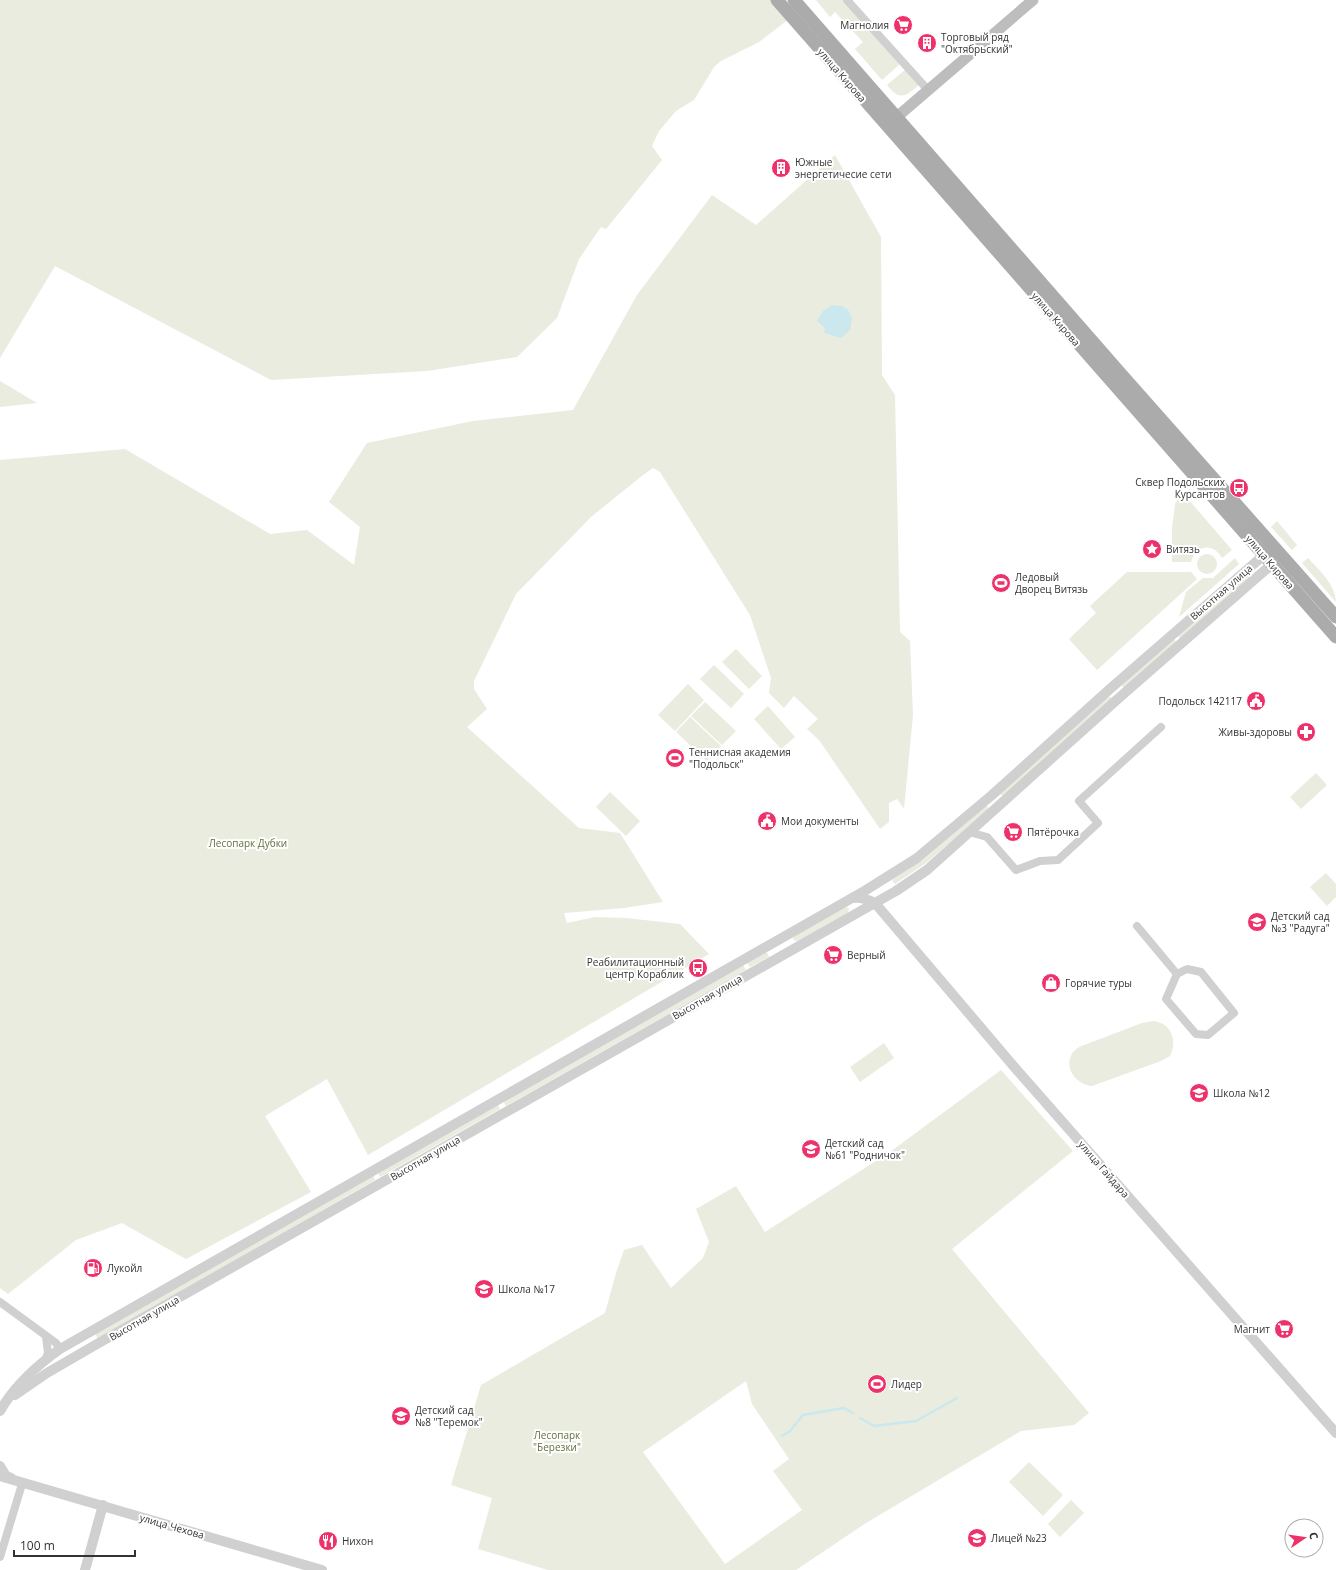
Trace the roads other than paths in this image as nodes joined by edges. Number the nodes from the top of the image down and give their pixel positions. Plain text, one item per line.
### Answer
1 (777, 0) edge
2 (794, 0) edge
3 (848, 0) edge
4 (1033, 0) edge
5 (928, 90) junction
6 (892, 122) junction
7 (1279, 552) junction
8 (1268, 559) junction
9 (1336, 617) edge
10 (1336, 637) edge
11 (1111, 688) junction
12 (1120, 697) junction
13 (1161, 727) dead end
14 (989, 796) junction
15 (998, 806) junction
16 (969, 832) junction
17 (882, 880) junction
18 (851, 898) junction
19 (874, 903) junction
20 (1137, 926) dead end
21 (775, 941) junction
22 (783, 954) junction
23 (1176, 974) junction
24 (0, 1302) edge
25 (46, 1337) junction
26 (60, 1349) junction
27 (45, 1360) junction
28 (68, 1362) junction
29 (2, 1405) edge
30 (1336, 1433) edge
31 (0, 1466) edge
32 (0, 1476) edge
33 (22, 1484) junction
34 (103, 1505) junction
35 (0, 1557) edge
36 (85, 1570) edge
37 (322, 1570) edge

1 - 6 main road, улица Кирова
2 - 6 main road, улица Кирова
3 - 5 street
4 - 5 main road
5 - 6 main road
6 - 7 main road, улица Кирова
6 - 8 main road, улица Кирова
7 - 8 street, Высотная улица
7 - 9 main road, улица Кирова
8 - 10 main road, улица Кирова
8 - 11 street, Высотная улица
8 - 12 street, Высотная улица
11 - 12 street
11 - 14 street, Высотная улица
12 - 15 street, Высотная улица
13 - 16 street
14 - 15 street
14 - 17 street, Высотная улица
15 - 16 street, Высотная улица
16 - 19 street, Высотная улица
17 - 18 street, Высотная улица
17 - 19 street
18 - 19 street
18 - 21 street, Высотная улица
19 - 22 street, Высотная улица
19 - 30 street, улица Гайдара
20 - 23 street
21 - 22 street
21 - 26 street, Высотная улица
22 - 28 street, Высотная улица
23 - 23 street
24 - 25 street
25 - 26 street
25 - 27 street
26 - 27 street, Высотная улица
26 - 28 street
27 - 29 street, Высотная улица
28 - 29 street, Высотная улица
31 - 33 street, улица Чехова
32 - 33 street, улица Чехова
33 - 34 street, улица Чехова
33 - 35 street
34 - 36 street
34 - 37 street, улица Чехова

